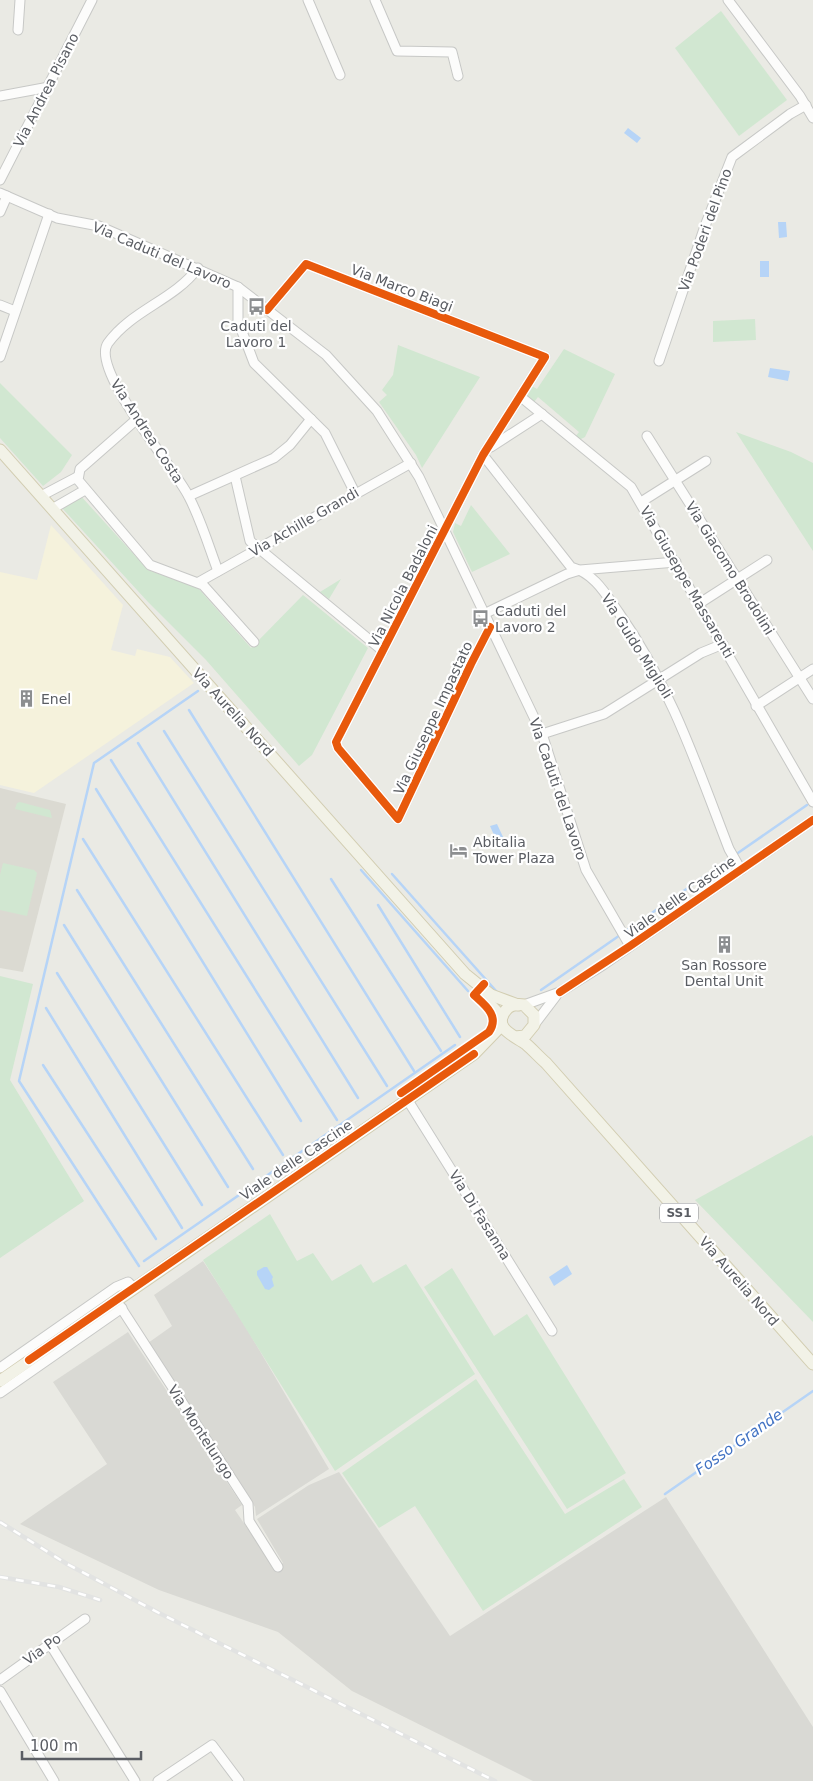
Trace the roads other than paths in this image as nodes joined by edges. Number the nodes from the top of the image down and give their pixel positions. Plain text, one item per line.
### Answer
1 (20, 0) edge
2 (92, 0) edge
3 (308, 0) edge
4 (375, 0) edge
5 (728, 0) edge
6 (18, 30) dead end
7 (340, 75) dead end
8 (458, 76) dead end
9 (49, 87) junction
10 (0, 96) edge
11 (806, 105) junction
12 (813, 118) edge
13 (0, 180) edge
14 (4, 195) edge
15 (0, 212) edge
16 (49, 214) junction
17 (198, 268) junction
18 (238, 288) junction
19 (0, 305) edge
20 (268, 310) junction
21 (15, 311) junction
22 (0, 357) edge
23 (545, 357) joint
24 (659, 360) dead end
25 (521, 397) junction
26 (542, 414) junction
27 (137, 419) junction
28 (312, 419) junction
29 (647, 436) dead end
30 (0, 450) edge
31 (485, 452) junction
32 (706, 461) dead end
33 (411, 463) junction
34 (236, 476) junction
35 (77, 477) junction
36 (675, 480) junction
37 (85, 490) junction
38 (355, 492) junction
39 (42, 496) junction
40 (189, 496) junction
41 (641, 502) junction
42 (52, 509) junction
43 (446, 531) junction
44 (258, 548) junction
45 (767, 560) dead end
46 (676, 562) junction
47 (580, 570) junction
48 (218, 571) junction
49 (737, 579) junction
50 (199, 582) junction
51 (700, 603) junction
52 (484, 614) junction
53 (490, 627) junction
54 (254, 642) dead end
55 (723, 644) junction
56 (383, 651) junction
57 (813, 669) edge
58 (660, 678) junction
59 (799, 678) junction
60 (813, 700) edge
61 (756, 706) junction
62 (542, 734) junction
63 (813, 802) edge
64 (398, 820) joint
65 (813, 820) edge
66 (741, 870) junction
67 (628, 943) junction
68 (465, 974) junction
69 (560, 992) junction
70 (521, 1005) junction
71 (502, 1021) junction
72 (533, 1027) junction
73 (514, 1037) junction
74 (474, 1054) junction
75 (546, 1063) junction
76 (407, 1099) junction
77 (134, 1288) junction
78 (119, 1304) junction
79 (552, 1331) dead end
80 (813, 1364) edge
81 (0, 1368) edge
82 (0, 1381) edge
83 (0, 1393) edge
84 (278, 1567) dead end
85 (85, 1619) dead end
86 (50, 1644) junction
87 (0, 1680) edge
88 (0, 1691) edge
89 (54, 1781) edge
90 (135, 1781) edge
91 (158, 1781) edge
92 (240, 1781) edge

1 - 6 street
2 - 9 street, Via Andrea Pisano
3 - 7 street
4 - 8 street
5 - 11 street
9 - 10 street
9 - 13 street, Via Andrea Pisano
11 - 12 street
11 - 24 street, Via Poderi del Pino
14 - 15 street
14 - 16 street, Via Caduti del Lavoro
16 - 17 street, Via Caduti del Lavoro
16 - 21 street
17 - 18 street, Via Caduti del Lavoro
17 - 27 street, Via Andrea Costa
18 - 20 street, Via Caduti del Lavoro
18 - 28 street
19 - 21 street
20 - 23 street, Via Marco Biagi
20 - 33 street, Via Caduti del Lavoro
21 - 22 street
23 - 25 street, Via Nicola Badaloni
25 - 26 street, Via Giuseppe Massarenti
25 - 31 street, Via Nicola Badaloni
26 - 31 street
26 - 41 street, Via Giuseppe Massarenti
27 - 35 street
27 - 40 street, Via Andrea Costa
28 - 34 street
28 - 38 street
29 - 36 street, Via Giacomo Brodolini
30 - 39 main road, Via Aurelia Nord
31 - 43 street, Via Nicola Badaloni
31 - 47 street, Via Guido Miglioli
32 - 36 street
33 - 38 street, Via Achille Grandi
33 - 43 street, Via Caduti del Lavoro
34 - 40 street
34 - 44 street
35 - 37 street
35 - 39 street
36 - 41 street
36 - 49 street, Via Giacomo Brodolini
37 - 42 street
37 - 50 street
38 - 44 street, Via Achille Grandi
39 - 42 main road, Via Aurelia Nord
40 - 48 street, Via Andrea Costa
41 - 46 street, Via Giuseppe Massarenti
42 - 68 main road, Via Aurelia Nord
43 - 52 street, Via Caduti del Lavoro
43 - 56 street, Via Nicola Badaloni
44 - 48 street, Via Achille Grandi
44 - 56 street
45 - 49 street
46 - 47 street
46 - 51 street, Via Giuseppe Massarenti
47 - 52 street
47 - 58 street, Via Guido Miglioli
48 - 50 street, Via Achille Grandi
49 - 51 street
49 - 59 street, Via Giacomo Brodolini
50 - 54 street
51 - 55 street, Via Giuseppe Massarenti
52 - 53 street, Via Caduti del Lavoro
53 - 62 street, Via Caduti del Lavoro
53 - 64 street, Via Giuseppe Impastato
55 - 58 street
55 - 61 street, Via Giuseppe Massarenti
56 - 64 street, Via Nicola Badaloni
57 - 59 street
58 - 62 street
58 - 66 street, Via Guido Miglioli
59 - 60 street, Via Giacomo Brodolini
59 - 61 street
61 - 63 street, Via Giuseppe Massarenti
62 - 67 street, Via Caduti del Lavoro
65 - 66 street, Viale delle Cascine
66 - 67 street, Viale delle Cascine
67 - 69 street, Viale delle Cascine
68 - 70 main road, Via Aurelia Nord
68 - 71 main road, Via Aurelia Nord / SS1
69 - 70 street, Viale delle Cascine
69 - 72 street, Viale delle Cascine
70 - 71 main road
70 - 72 main road, SS1
71 - 73 main road, SS1
71 - 74 main road, Viale delle Cascine
72 - 73 main road
72 - 75 main road, Via Aurelia Nord / SS1
73 - 74 main road, Viale delle Cascine
73 - 75 main road, Via Aurelia Nord / SS1
74 - 76 main road, Viale delle Cascine
75 - 80 main road, Via Aurelia Nord / SS1
76 - 77 main road, Viale delle Cascine
76 - 79 street, Via Di Fasanna
77 - 78 main road, Viale delle Cascine
77 - 81 street
78 - 82 main road, Viale delle Cascine
78 - 83 street, Viale delle Cascine
78 - 84 street, Via Montelungo
85 - 86 street, Via Po
86 - 87 street, Via Po
86 - 90 street
88 - 89 street
91 - 92 street

